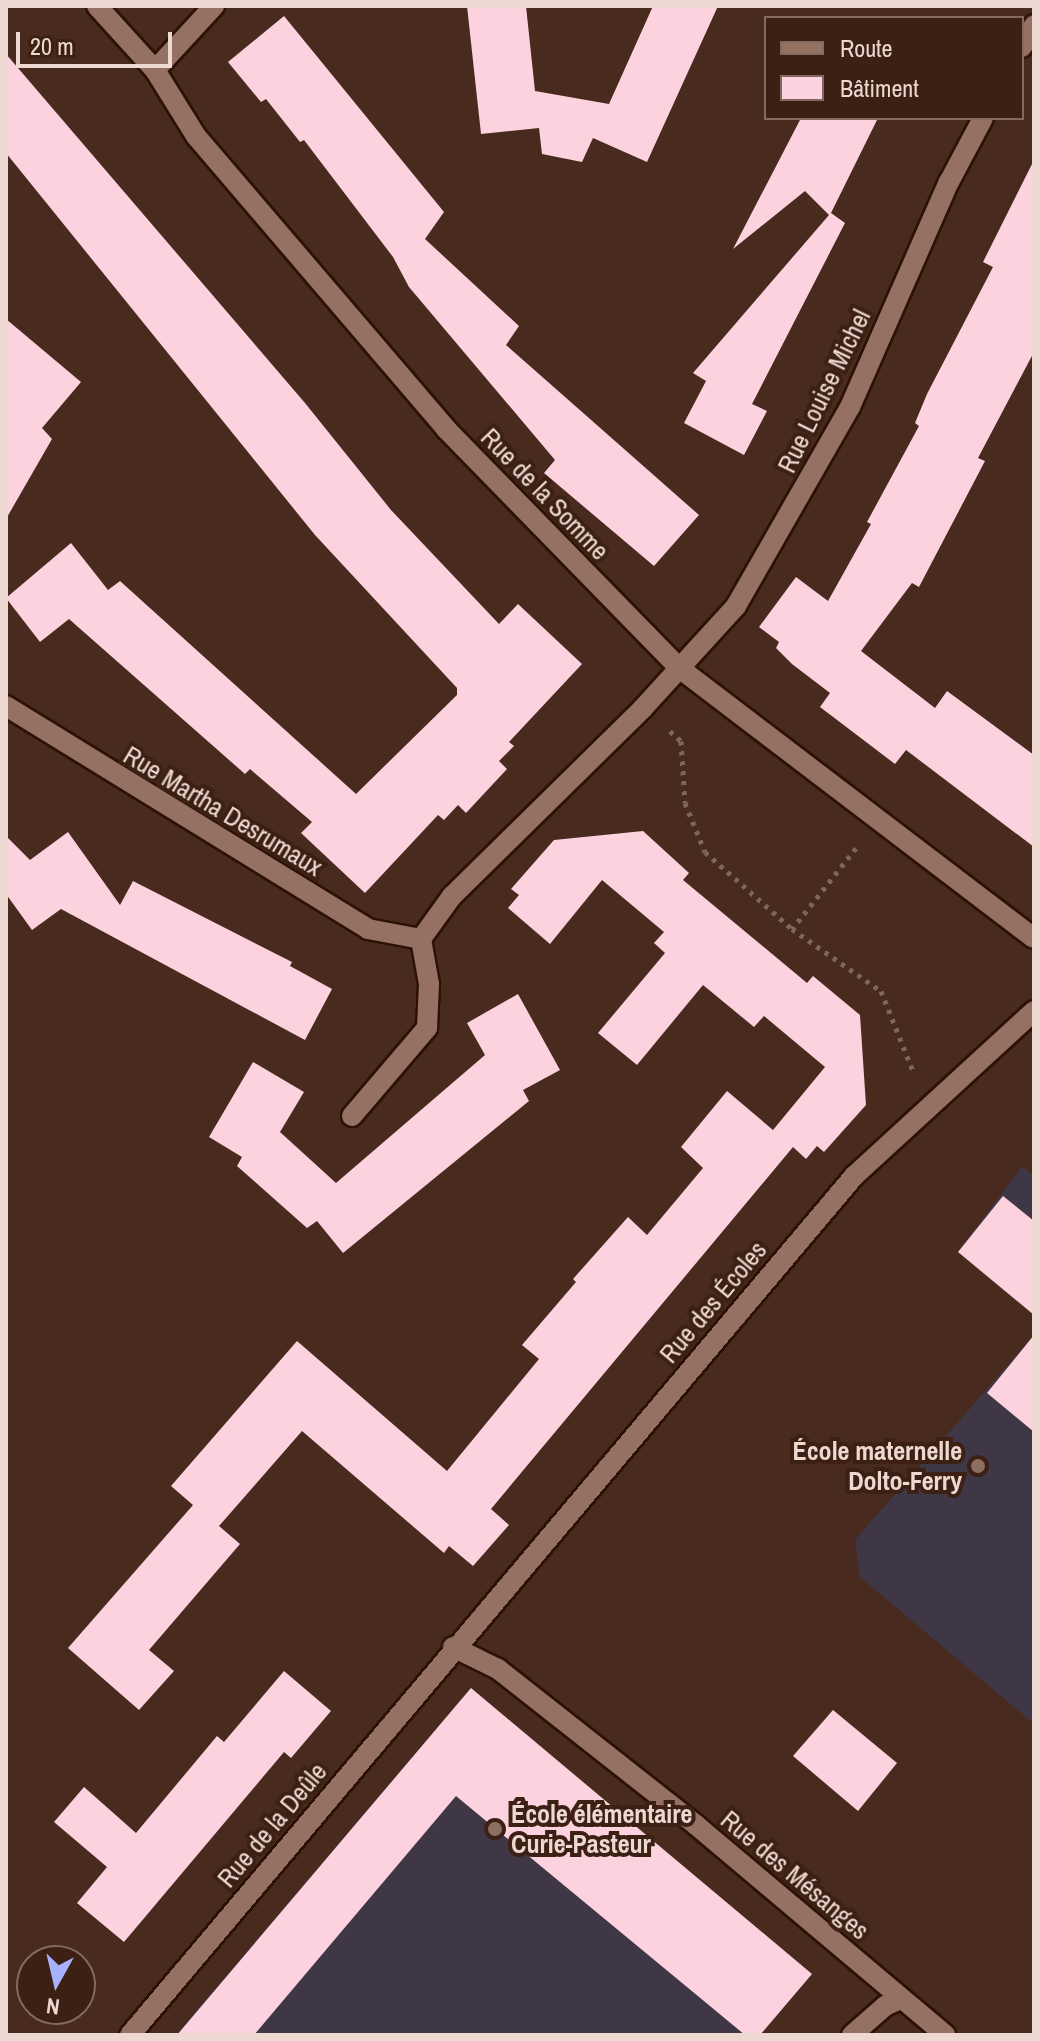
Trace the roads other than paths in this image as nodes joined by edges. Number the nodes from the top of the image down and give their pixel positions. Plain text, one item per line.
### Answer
1 (97, 6) edge
2 (214, 6) edge
3 (1034, 25) edge
4 (1024, 43) edge
5 (155, 70) junction
6 (982, 120) edge
7 (678, 667) junction
8 (6, 706) edge
9 (1034, 938) edge
10 (421, 939) junction
11 (1034, 1011) edge
12 (352, 1116) dead end
13 (453, 1647) junction
14 (900, 1999) junction
15 (130, 2035) edge
16 (852, 2035) edge
17 (945, 2035) edge

1 - 5 street, Rue de la Somme
2 - 5 street
3 - 4 street
5 - 7 street, Rue de la Somme
6 - 7 street, Rue Louise Michel
7 - 9 street, Rue de la Somme
7 - 10 street
8 - 10 street, Rue Martha Desrumaux
10 - 12 street
11 - 13 street, Rue des Écoles
13 - 14 street, Rue des Mésanges
13 - 15 street, Rue de la Deûle
14 - 16 street
14 - 17 street, Rue des Mésanges

